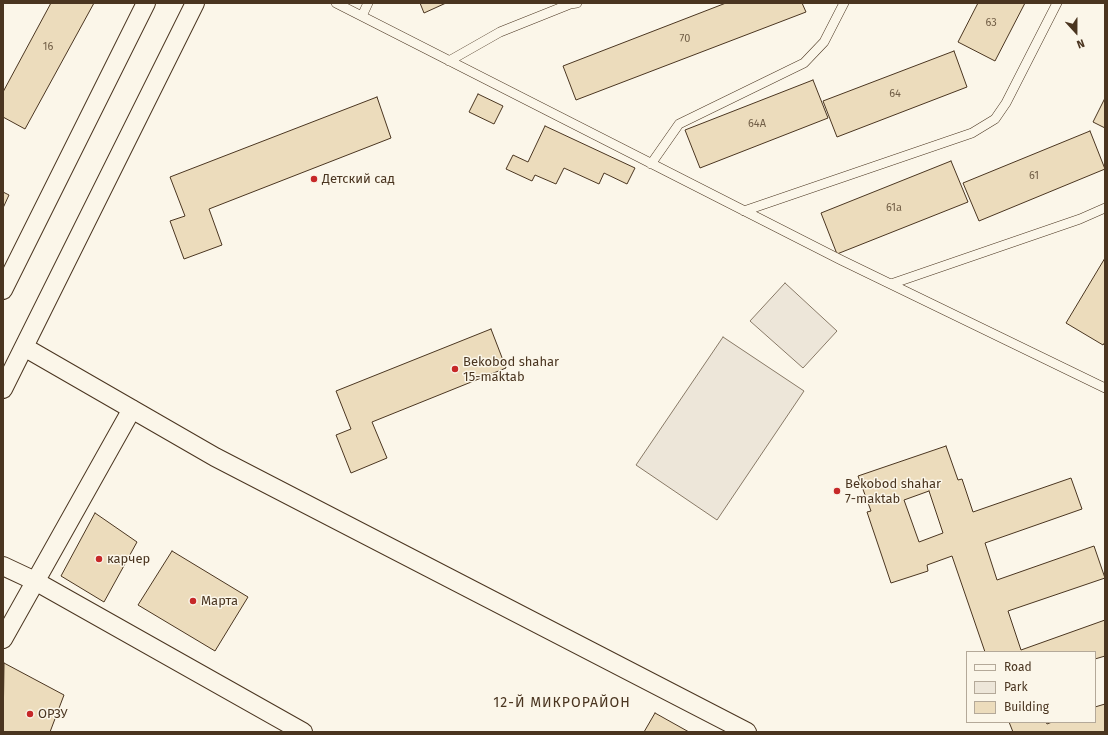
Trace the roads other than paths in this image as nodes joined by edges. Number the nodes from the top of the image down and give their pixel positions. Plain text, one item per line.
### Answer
1 (146, 3) edge
2 (195, 3) edge
3 (336, 3) edge
4 (368, 3) edge
5 (577, 3) edge
6 (844, 3) edge
7 (1057, 3) edge
8 (362, 16) junction
9 (449, 61) junction
10 (652, 164) junction
11 (1105, 208) edge
12 (744, 211) junction
13 (891, 284) junction
14 (3, 290) edge
15 (24, 346) junction
16 (1105, 388) edge
17 (3, 389) edge
18 (132, 408) junction
19 (3, 566) edge
20 (35, 581) junction
21 (3, 639) edge
22 (303, 732) edge
23 (747, 732) edge

1 - 14 street
2 - 15 street
3 - 8 lane
4 - 8 lane
5 - 9 lane
6 - 10 lane
7 - 12 lane
8 - 9 lane
9 - 10 lane
10 - 12 lane
11 - 13 lane
12 - 13 lane
13 - 16 lane
15 - 17 street
15 - 18 street
18 - 20 street
18 - 23 street
19 - 20 street
20 - 21 street
20 - 22 street

